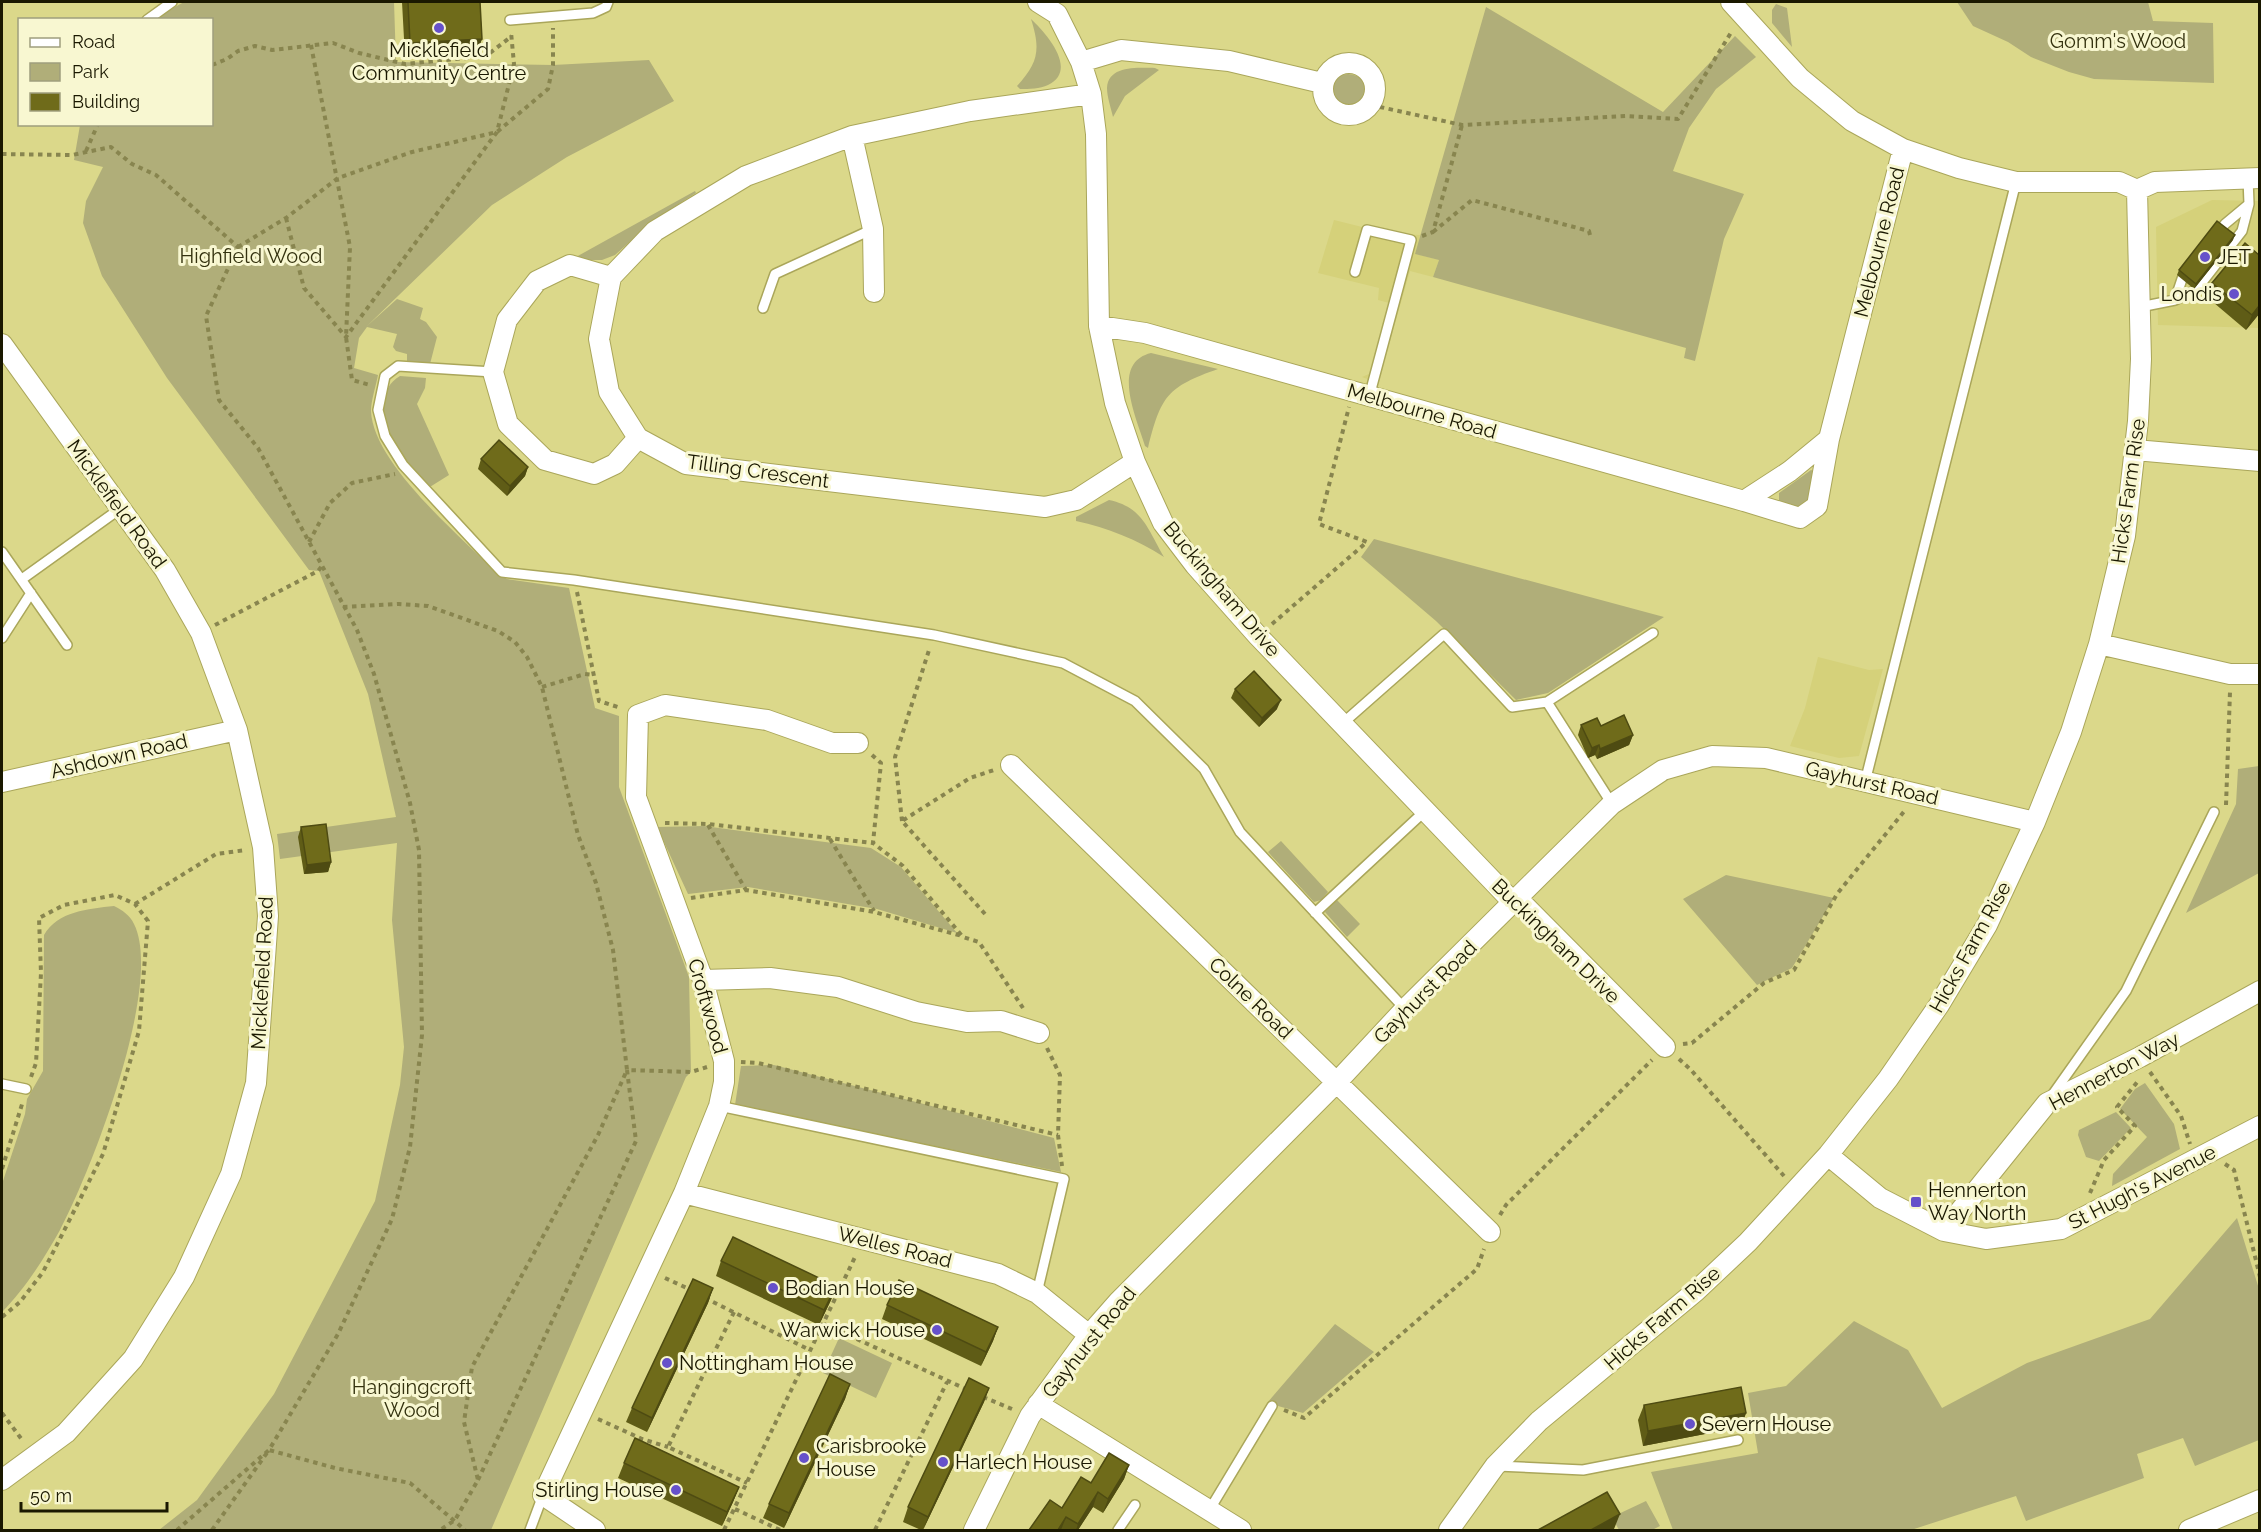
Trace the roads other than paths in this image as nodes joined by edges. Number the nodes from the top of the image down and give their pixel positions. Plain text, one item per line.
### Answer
1 (172, 2) edge
2 (608, 2) edge
3 (1038, 2) edge
4 (1743, 6) edge
5 (150, 18) edge
6 (510, 20) road end
7 (1081, 62) junction
8 (1322, 83) junction
9 (1090, 94) junction
10 (852, 136) junction
11 (1903, 149) junction
12 (2254, 178) edge
13 (2016, 182) junction
14 (2137, 190) junction
15 (2248, 204) junction
16 (873, 229) junction
17 (2210, 242) edge
18 (2196, 260) edge
19 (1355, 272) dead end
20 (611, 277) junction
21 (874, 292) dead end
22 (2175, 300) junction
23 (2140, 307) junction
24 (763, 308) dead end
25 (1099, 326) junction
26 (2, 344) edge
27 (493, 372) junction
28 (1361, 394) junction
29 (638, 438) junction
30 (1829, 439) junction
31 (2135, 450) junction
32 (2259, 461) edge
33 (1135, 462) junction
34 (1744, 501) junction
35 (121, 508) junction
36 (2, 552) edge
37 (22, 579) junction
38 (31, 593) junction
39 (1653, 633) dead end
40 (2, 638) edge
41 (2098, 644) junction
42 (67, 645) dead end
43 (2259, 674) edge
44 (1547, 702) junction
45 (1343, 723) junction
46 (237, 730) junction
47 (858, 743) road end
48 (1011, 765) road end
49 (2, 782) edge
50 (1865, 782) junction
51 (1612, 804) junction
52 (1426, 810) junction
53 (2214, 812) dead end
54 (2035, 822) junction
55 (1516, 900) junction
56 (1315, 913) junction
57 (702, 980) junction
58 (2259, 991) edge
59 (1405, 1009) junction
60 (1039, 1033) road end
61 (1665, 1047) road end
62 (1337, 1082) junction
63 (2, 1084) edge
64 (26, 1089) road end
65 (2047, 1103) junction
66 (719, 1106) junction
67 (2259, 1126) edge
68 (1828, 1155) junction
69 (684, 1194) junction
70 (1944, 1231) junction
71 (1490, 1232) road end
72 (1037, 1293) junction
73 (1089, 1335) junction
74 (1038, 1404) junction
75 (1272, 1406) road end
76 (1738, 1440) dead end
77 (1495, 1466) junction
78 (2, 1480) edge
79 (543, 1495) junction
80 (2259, 1500) edge
81 (1135, 1505) dead end
82 (1210, 1509) junction
83 (530, 1530) edge
84 (595, 1530) edge
85 (974, 1530) edge
86 (1118, 1530) edge
87 (1241, 1530) edge
88 (1449, 1530) edge
89 (2189, 1530) edge

1 - 5 lane
2 - 6 lane
3 - 7 street, Buckingham Drive
4 - 11 street
7 - 8 street
7 - 9 street, Buckingham Drive
8 - 8 street
9 - 10 street
9 - 25 street, Buckingham Drive
10 - 16 street
10 - 20 street
11 - 13 street
11 - 30 street, Melbourne Road
12 - 14 street
12 - 15 lane
13 - 14 street
13 - 50 lane
14 - 23 street, Hicks Farm Rise
15 - 17 lane
15 - 22 lane
16 - 21 street
16 - 24 lane
18 - 22 lane
19 - 28 lane
20 - 27 street
20 - 29 street, Tilling Crescent
22 - 23 lane
23 - 31 street, Hicks Farm Rise
25 - 28 street, Melbourne Road
25 - 33 street, Buckingham Drive
26 - 35 street, Micklefield Road
27 - 29 street
27 - 56 lane
28 - 34 street, Melbourne Road
29 - 33 street, Tilling Crescent
30 - 34 street
30 - 34 street, Melbourne Road
31 - 32 street
31 - 41 street, Hicks Farm Rise
33 - 45 street, Buckingham Drive
35 - 37 lane
35 - 46 street, Micklefield Road
36 - 37 lane
37 - 38 lane
38 - 40 lane
38 - 42 lane
39 - 44 lane
41 - 43 street
41 - 54 street, Hicks Farm Rise
44 - 45 lane
44 - 51 lane
45 - 52 street, Buckingham Drive
46 - 49 street, Ashdown Road
46 - 78 street, Micklefield Road
47 - 57 street, Croftwood
48 - 62 street, Colne Road
50 - 51 street, Gayhurst Road
50 - 54 street, Gayhurst Road
51 - 55 street, Gayhurst Road
52 - 55 street, Buckingham Drive
52 - 56 lane
53 - 65 lane
54 - 68 street, Hicks Farm Rise
55 - 59 street, Gayhurst Road
55 - 61 street, Buckingham Drive
56 - 59 lane
57 - 60 street
57 - 66 street, Croftwood
58 - 65 street, Hennerton Way
59 - 62 street, Gayhurst Road
62 - 71 street, Colne Road
62 - 73 street, Gayhurst Road
63 - 64 lane
65 - 70 street, Hennerton Way
66 - 69 street, Croftwood
66 - 72 lane
67 - 70 street, St Hugh's Avenue
68 - 70 street, St Hugh's Avenue
68 - 77 street, Hicks Farm Rise
69 - 72 street, Welles Road
69 - 79 street, Croftwood
72 - 73 street, Welles Road
73 - 74 street, Gayhurst Road
74 - 82 street
74 - 85 street, Gayhurst Road
75 - 82 lane
76 - 77 lane
77 - 88 street, Hicks Farm Rise
79 - 83 lane
79 - 84 street
80 - 89 street
81 - 86 lane
82 - 87 street

